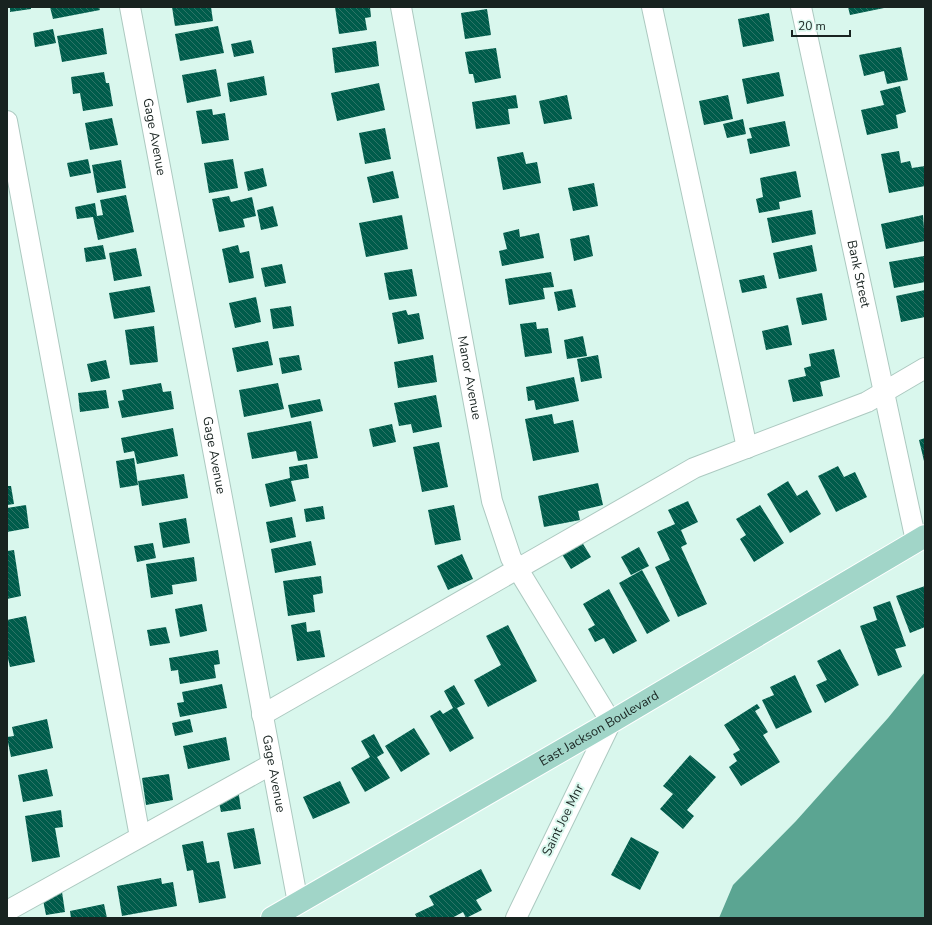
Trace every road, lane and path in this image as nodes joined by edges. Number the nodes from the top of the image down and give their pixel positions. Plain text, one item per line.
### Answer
1 (130, 7) edge
2 (401, 7) edge
3 (652, 7) edge
4 (801, 7) edge
5 (7, 121) edge
6 (925, 368) edge
7 (884, 392) junction
8 (747, 448) junction
9 (920, 539) edge
10 (518, 569) junction
11 (262, 715) junction
12 (611, 722) junction
13 (272, 764) junction
14 (140, 837) junction
15 (298, 903) junction
16 (7, 911) edge
17 (272, 918) edge
18 (516, 918) edge

1 - 11 street, Gage Avenue
2 - 10 street, Manor Avenue
3 - 8 street
4 - 7 street, Bank Street
5 - 14 street
6 - 7 street
7 - 8 street
7 - 9 street, Bank Street
8 - 10 street
9 - 12 main road, East Jackson Boulevard
10 - 11 street
10 - 12 street, Manor Avenue
11 - 13 street, Gage Avenue
12 - 15 main road, East Jackson Boulevard
12 - 18 street, Saint Joe Mnr
13 - 14 street
13 - 15 street, Gage Avenue
14 - 16 street
15 - 17 main road, East Jackson Boulevard

